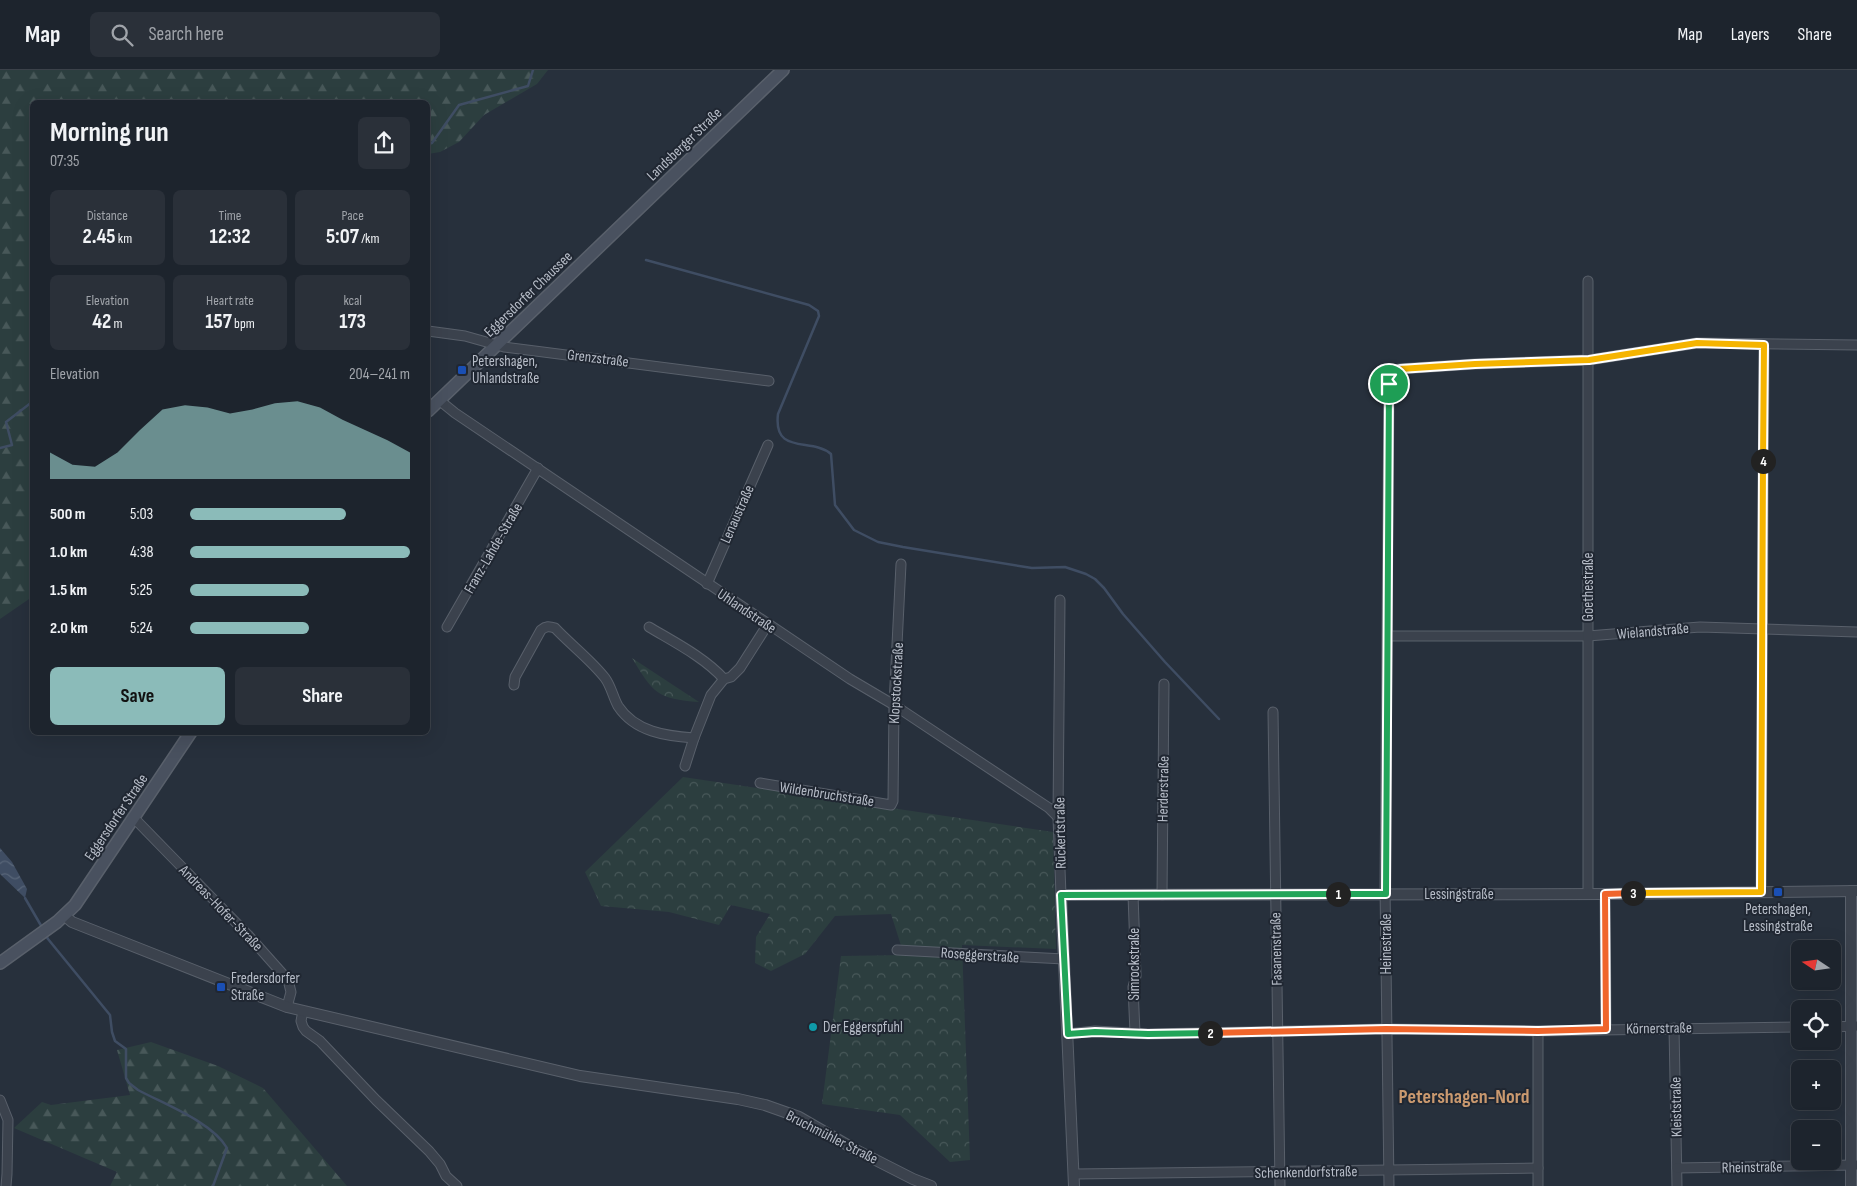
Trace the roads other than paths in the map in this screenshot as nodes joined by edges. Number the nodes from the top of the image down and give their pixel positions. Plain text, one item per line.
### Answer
1 (783, 70) edge
2 (606, 240) joint
3 (1588, 281) dead end
4 (430, 331) edge
5 (497, 344) junction
6 (1764, 345) junction
7 (1857, 345) edge
8 (1589, 360) junction
9 (769, 381) dead end
10 (439, 400) junction
11 (430, 409) edge
12 (768, 445) dead end
13 (538, 468) junction
14 (901, 564) dead end
15 (706, 584) junction
16 (1060, 600) dead end
17 (768, 624) junction
18 (447, 627) dead end
19 (649, 628) dead end
20 (1762, 629) junction
21 (1857, 632) edge
22 (1388, 636) junction
23 (1588, 636) junction
24 (724, 679) junction
25 (1164, 684) dead end
26 (514, 685) dead end
27 (894, 704) junction
28 (1273, 712) dead end
29 (189, 735) edge
30 (694, 738) junction
31 (685, 766) dead end
32 (760, 783) dead end
33 (893, 801) joint
34 (1058, 817) junction
35 (134, 818) junction
36 (1854, 891) edge
37 (1761, 892) junction
38 (1275, 894) junction
39 (1386, 894) junction
40 (1588, 894) junction
41 (1605, 894) junction
42 (1061, 895) junction
43 (1133, 895) junction
44 (1162, 895) junction
45 (65, 916) junction
46 (897, 950) dead end
47 (1064, 959) junction
48 (0, 963) edge
49 (287, 1007) junction
50 (303, 1011) junction
51 (1854, 1026) edge
52 (1791, 1027) edge
53 (1841, 1027) edge
54 (1674, 1028) junction
55 (1386, 1029) junction
56 (1606, 1029) junction
57 (1538, 1031) junction
58 (1278, 1032) junction
59 (1135, 1033) junction
60 (1068, 1034) junction
61 (0, 1100) edge
62 (1854, 1165) edge
63 (1538, 1168) junction
64 (1677, 1168) junction
65 (1388, 1171) junction
66 (1280, 1172) junction
67 (1074, 1174) junction
68 (6, 1186) edge
69 (456, 1186) edge
70 (931, 1186) edge
71 (1074, 1186) edge
72 (1280, 1186) edge
73 (1389, 1186) edge
74 (1538, 1186) edge
75 (1677, 1186) edge
76 (1851, 1186) edge

1 - 2 main road, Landsberger Straße
2 - 5 main road, Eggersdorfer Chaussee
3 - 8 street, Goethestraße
4 - 5 street, Grenzstraße
5 - 9 street, Grenzstraße
5 - 10 main road, Eggersdorfer Chaussee
6 - 7 street
6 - 8 street
6 - 20 street
8 - 22 street, Heinestraße
8 - 23 street, Goethestraße
10 - 11 main road, Eggersdorfer Chaussee
10 - 13 street, Uhlandstraße
12 - 15 street, Lenaustraße
13 - 15 street, Uhlandstraße
13 - 18 street, Franz-Lahde-Straße
14 - 27 street, Klopstockstraße
15 - 17 street, Uhlandstraße
16 - 34 street, Rückertstraße
17 - 24 street
17 - 27 street, Uhlandstraße
19 - 24 street
20 - 21 street, Wielandstraße
20 - 23 street, Wielandstraße
20 - 37 street
22 - 23 street, Wielandstraße
22 - 39 street, Heinestraße
23 - 40 street, Goethestraße
24 - 30 street
25 - 44 street, Herderstraße
26 - 30 street
27 - 33 street, Klopstockstraße
27 - 34 street, Uhlandstraße
28 - 38 street, Fasanenstraße
29 - 35 main road, Eggersdorfer Straße
30 - 31 street
32 - 33 street, Wildenbruchstraße
34 - 42 street, Rückertstraße
35 - 45 main road, Eggersdorfer Straße
35 - 49 street, Andreas-Hofer-Straße
36 - 37 street, Lessingstraße
36 - 51 street
37 - 41 street, Lessingstraße
38 - 39 street, Lessingstraße
38 - 44 street, Lessingstraße
38 - 58 street, Fasanenstraße
39 - 40 street, Lessingstraße
39 - 55 street, Heinestraße
40 - 41 street, Lessingstraße
41 - 56 street
42 - 43 street, Lessingstraße
42 - 47 street, Rückertstraße
43 - 44 street, Lessingstraße
43 - 59 street, Simrockstraße
45 - 48 main road
45 - 49 street
46 - 47 street, Roseggerstraße
47 - 60 street, Rückertstraße
49 - 50 street
50 - 69 street
50 - 70 street, Bruchmühler Straße
51 - 53 street
51 - 62 street
52 - 54 street, Körnerstraße
54 - 56 street, Körnerstraße
54 - 64 street, Kleiststraße
55 - 57 street, Körnerstraße
55 - 58 street, Körnerstraße
55 - 65 street, Heinestraße
56 - 57 street, Körnerstraße
57 - 63 street
58 - 59 street, Körnerstraße
58 - 66 street, Fasanenstraße
59 - 60 street, Körnerstraße
60 - 67 street, Rückertstraße
61 - 68 street
62 - 64 street, Rheinstraße
62 - 76 street
63 - 65 street, Schenkendorfstraße
63 - 74 street
64 - 75 street, Kleiststraße
65 - 66 street, Schenkendorfstraße
65 - 73 street, Heinestraße
66 - 67 street, Schenkendorfstraße
66 - 72 street, Fasanenstraße
67 - 71 street, Rückertstraße

